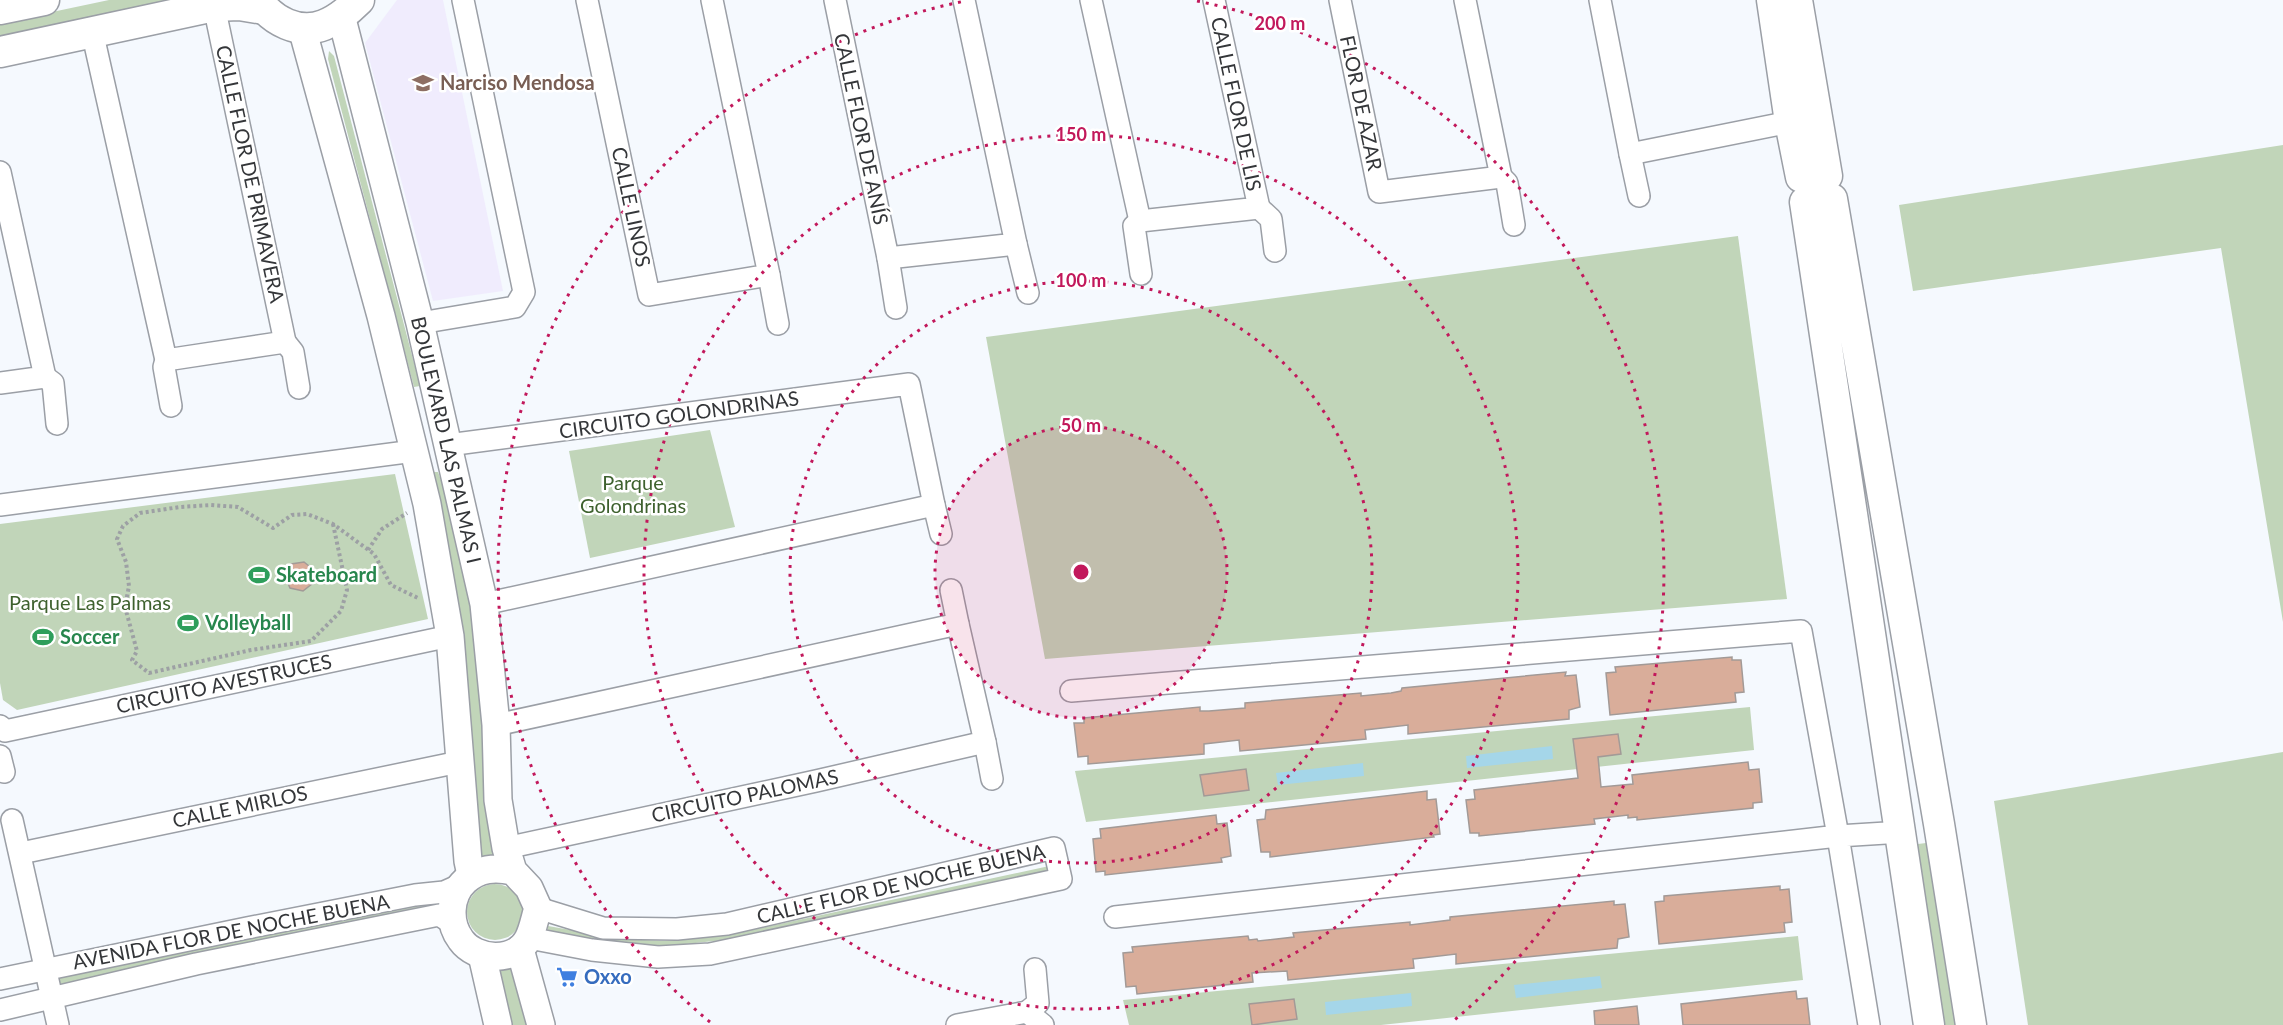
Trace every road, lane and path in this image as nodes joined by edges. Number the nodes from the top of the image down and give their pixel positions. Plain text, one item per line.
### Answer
1 (44, 0) edge
2 (464, 0) edge
3 (587, 0) edge
4 (712, 0) edge
5 (835, 0) edge
6 (964, 0) edge
7 (1091, 0) edge
8 (1214, 0) edge
9 (1340, 0) edge
10 (1465, 0) edge
11 (1600, 0) edge
12 (1772, 0) edge
13 (1797, 0) edge
14 (261, 5) edge
15 (214, 6) junction
16 (350, 8) edge
17 (0, 9) edge
18 (302, 28) junction
19 (92, 31) junction
20 (0, 52) edge
21 (1790, 122) junction
22 (1630, 154) junction
23 (0, 172) edge
24 (1501, 177) junction
25 (1816, 189) junction
26 (1639, 196) dead end
27 (1259, 208) junction
28 (1140, 221) junction
29 (1514, 225) dead end
30 (1016, 244) junction
31 (1275, 251) dead end
32 (888, 258) junction
33 (1141, 274) dead end
34 (769, 275) junction
35 (1028, 293) dead end
36 (896, 308) dead end
37 (420, 323) junction
38 (778, 324) dead end
39 (285, 342) junction
40 (166, 360) junction
41 (45, 377) junction
42 (0, 383) edge
43 (299, 388) dead end
44 (171, 406) dead end
45 (442, 417) junction
46 (57, 424) dead end
47 (407, 424) junction
48 (448, 445) junction
49 (414, 451) junction
50 (427, 504) junction
51 (0, 505) edge
52 (934, 505) junction
53 (333, 524) junction
54 (941, 534) dead end
55 (368, 550) junction
56 (951, 590) dead end
57 (484, 604) junction
58 (958, 624) junction
59 (448, 625) junction
60 (1071, 691) dead end
61 (496, 725) junction
62 (0, 726) edge
63 (985, 741) junction
64 (459, 762) junction
65 (992, 779) dead end
66 (12, 820) dead end
67 (1939, 824) junction
68 (1900, 828) junction
69 (1838, 836) junction
70 (21, 853) junction
71 (509, 860) junction
72 (466, 880) junction
73 (538, 908) junction
74 (1115, 917) dead end
75 (453, 924) junction
76 (525, 944) junction
77 (482, 955) junction
78 (46, 969) junction
79 (1035, 969) dead end
80 (0, 979) edge
81 (52, 999) junction
82 (0, 1010) edge
83 (1035, 1018) edge
84 (58, 1025) edge
85 (498, 1025) edge
86 (541, 1025) edge
87 (957, 1025) edge
88 (1869, 1025) edge
89 (1929, 1025) edge
90 (1971, 1025) edge

1 - 17 main road
2 - 37 street
3 - 34 street, CALLE LINOS
4 - 34 street
5 - 32 street, CALLE FLOR DE ANÍS
6 - 30 street
7 - 28 street
8 - 27 street, CALLE FLOR DE LIS
9 - 24 street, FLOR DE AZAR
10 - 24 street
11 - 22 street
12 - 21 main road
13 - 25 main road
14 - 15 main road
14 - 18 main road
15 - 19 main road
15 - 39 street, CALLE FLOR DE PRIMAVERA
16 - 18 main road
16 - 37 street, BOULEVARD LAS PALMAS I
18 - 47 street, BOULEVARD LAS PALMAS I
19 - 20 main road
19 - 40 street
21 - 22 street
21 - 25 main road
22 - 26 street
23 - 41 street
24 - 29 street
25 - 67 main road
25 - 68 main road
27 - 28 street, CALLE FLOR DE LIS
27 - 31 street, CALLE FLOR DE LIS
28 - 33 street
30 - 32 street
30 - 35 street
32 - 36 street, CALLE FLOR DE ANÍS
34 - 38 street
37 - 45 street, BOULEVARD LAS PALMAS I
39 - 40 street
39 - 43 street, CALLE FLOR DE PRIMAVERA
40 - 44 street
41 - 42 street
41 - 46 street
45 - 47 street
45 - 48 street, BOULEVARD LAS PALMAS I
47 - 49 street, BOULEVARD LAS PALMAS I
48 - 52 street, CIRCUITO GOLONDRINAS
48 - 57 street, BOULEVARD LAS PALMAS I
49 - 50 street, BOULEVARD LAS PALMAS I
49 - 51 street
50 - 55 path
50 - 59 street, BOULEVARD LAS PALMAS I
52 - 54 street, CIRCUITO GOLONDRINAS
52 - 57 street
53 - 53 path
53 - 55 path
55 - 59 path
56 - 58 street
57 - 61 street, BOULEVARD LAS PALMAS I
58 - 61 street
58 - 63 street
59 - 62 street, CIRCUITO AVESTRUCES
59 - 64 street, BOULEVARD LAS PALMAS I
60 - 69 street
61 - 71 street, BOULEVARD LAS PALMAS I
63 - 65 street
63 - 71 street, CIRCUITO PALOMAS
64 - 70 street, CALLE MIRLOS
64 - 72 street, BOULEVARD LAS PALMAS I
66 - 70 street
67 - 68 main road
67 - 90 main road
68 - 69 street
68 - 89 main road
69 - 74 street
69 - 88 street
70 - 78 street
71 - 72 street
71 - 73 street
72 - 75 street
72 - 78 street, AVENIDA FLOR DE NOCHE BUENA
73 - 76 street
73 - 76 street, CALLE FLOR DE NOCHE BUENA
75 - 77 street
75 - 81 street, AVENIDA FLOR DE NOCHE BUENA
76 - 77 street
76 - 86 street
77 - 85 street
78 - 80 street, AVENIDA FLOR DE NOCHE BUENA
78 - 81 street
79 - 83 street
81 - 82 street, AVENIDA FLOR DE NOCHE BUENA
81 - 84 street
83 - 87 street

